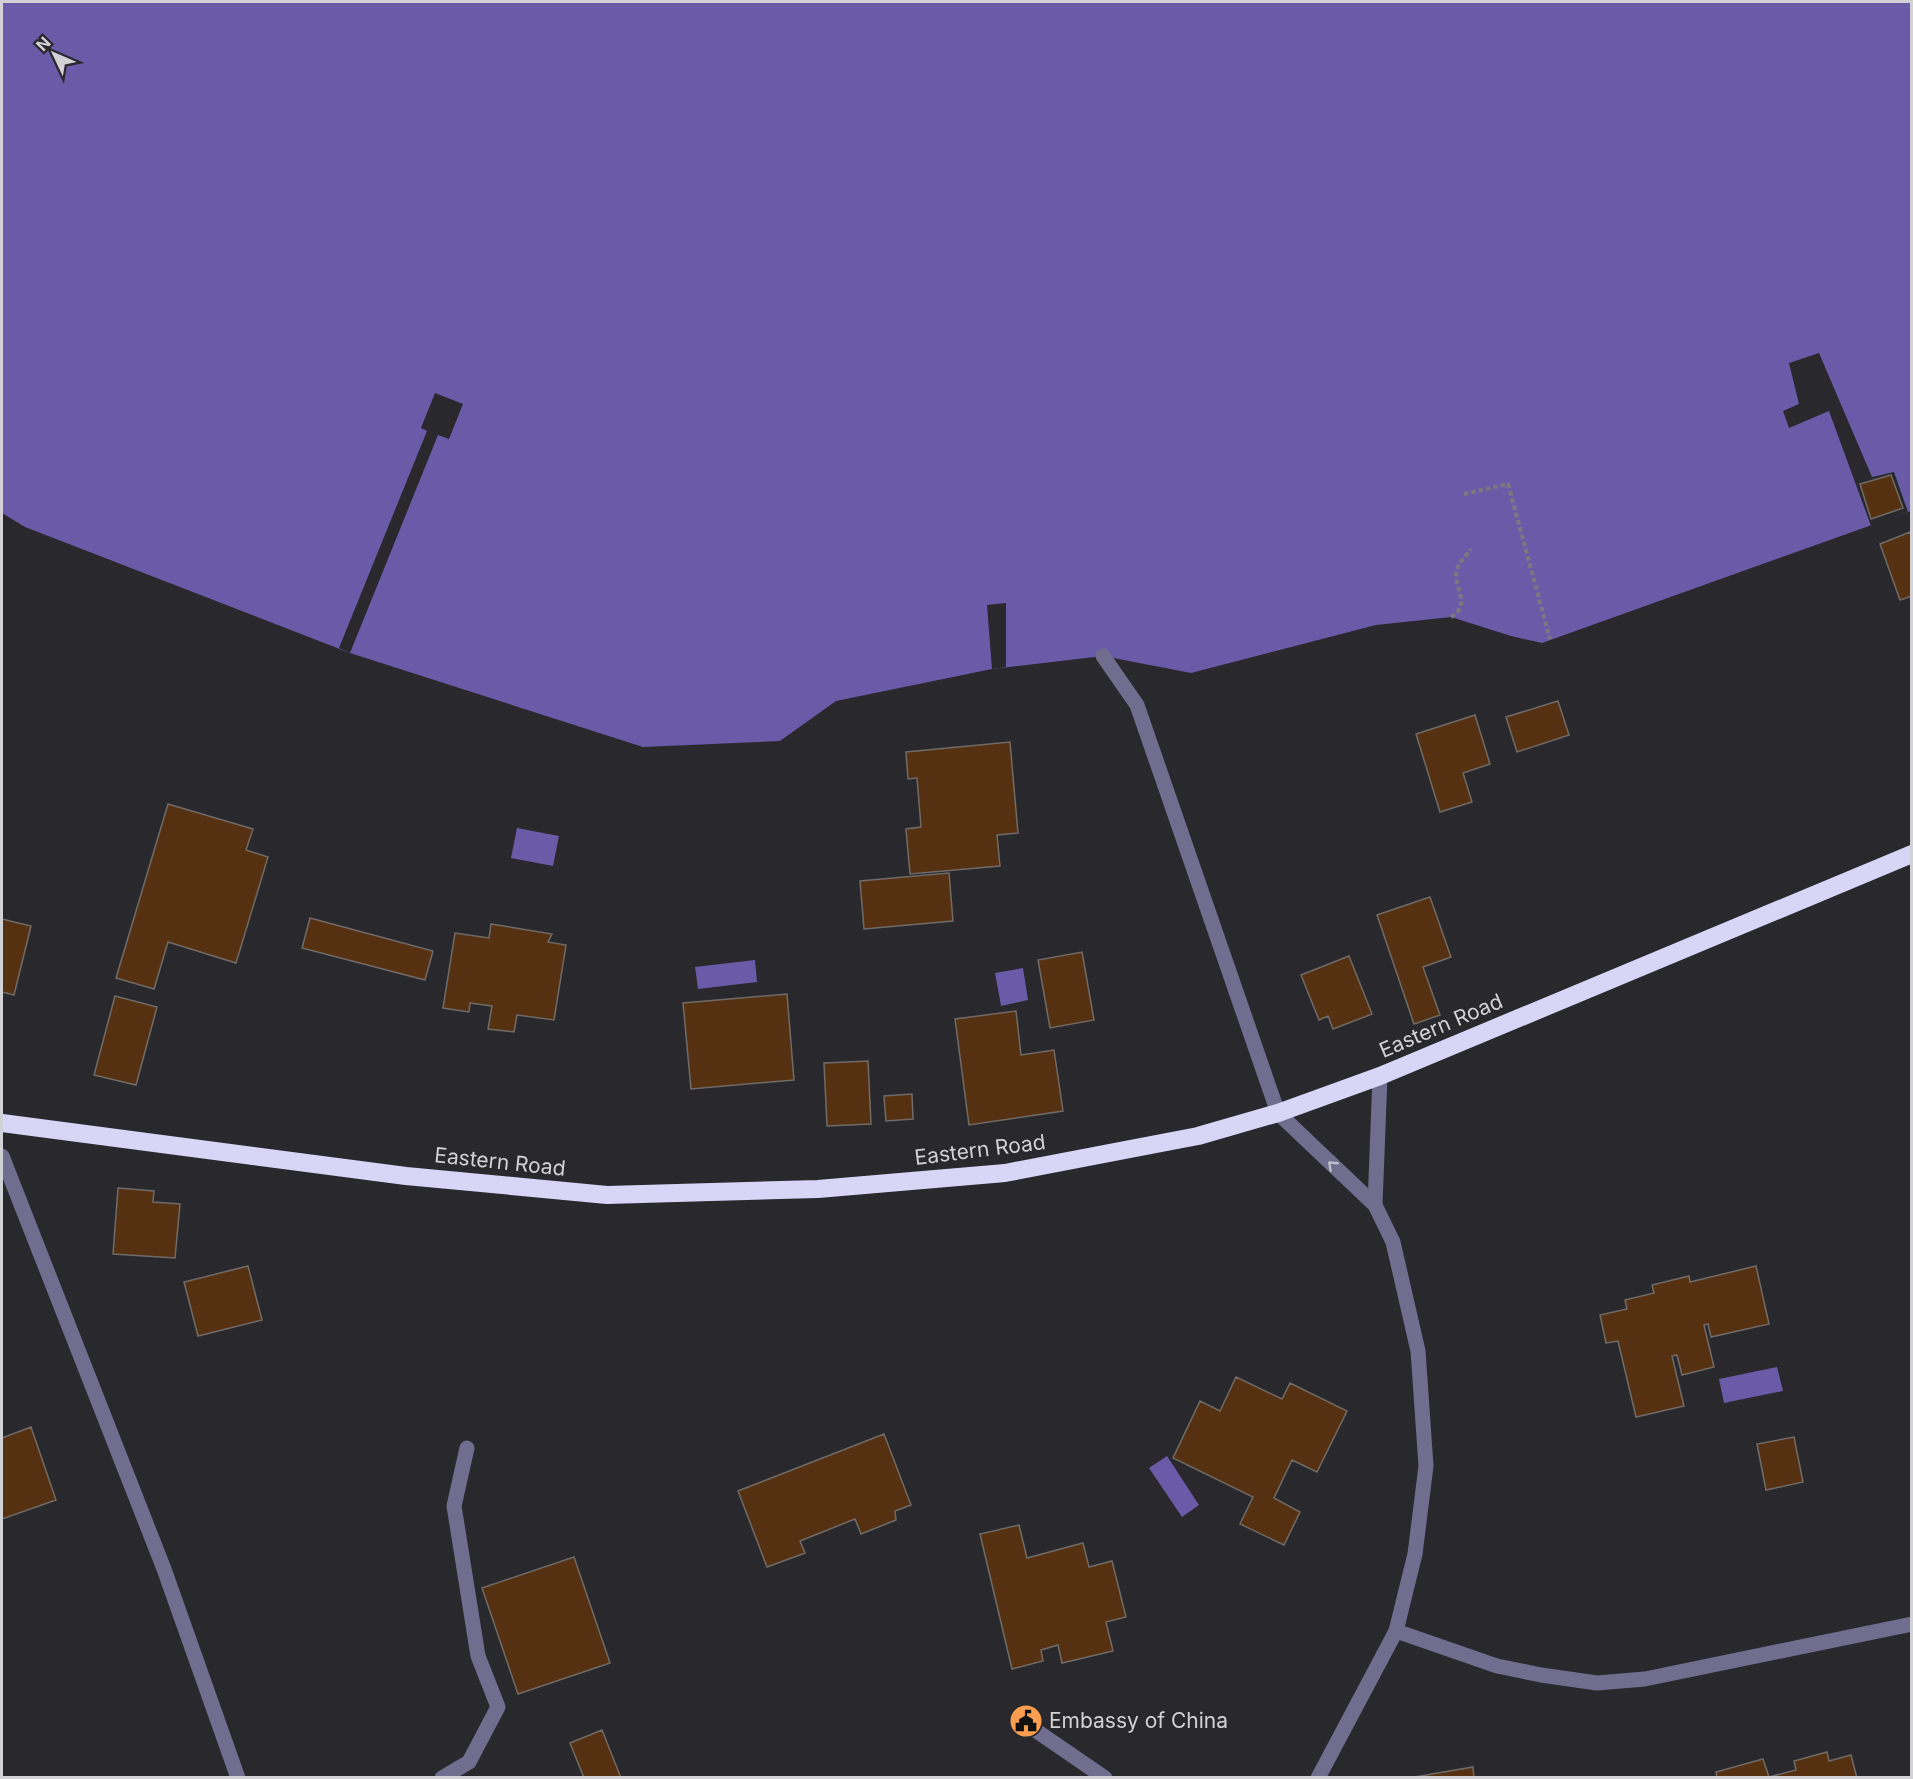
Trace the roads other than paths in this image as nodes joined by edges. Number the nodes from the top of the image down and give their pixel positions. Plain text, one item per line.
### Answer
1 (1103, 656) dead end
2 (1911, 854) edge
3 (1380, 1076) junction
4 (1278, 1113) junction
5 (2, 1123) edge
6 (2, 1156) edge
7 (1375, 1205) junction
8 (467, 1448) dead end
9 (1911, 1623) edge
10 (1396, 1630) junction
11 (1019, 1719) dead end
12 (238, 1778) edge
13 (442, 1778) edge
14 (1105, 1778) edge
15 (1318, 1778) edge

1 - 4 street
2 - 3 highway, Eastern Road
3 - 4 highway, Eastern Road
3 - 7 street
4 - 5 highway, Eastern Road
7 -> 4 street
6 - 12 street
7 - 10 street
8 - 13 street
9 - 10 street
10 - 15 street
11 - 14 street

